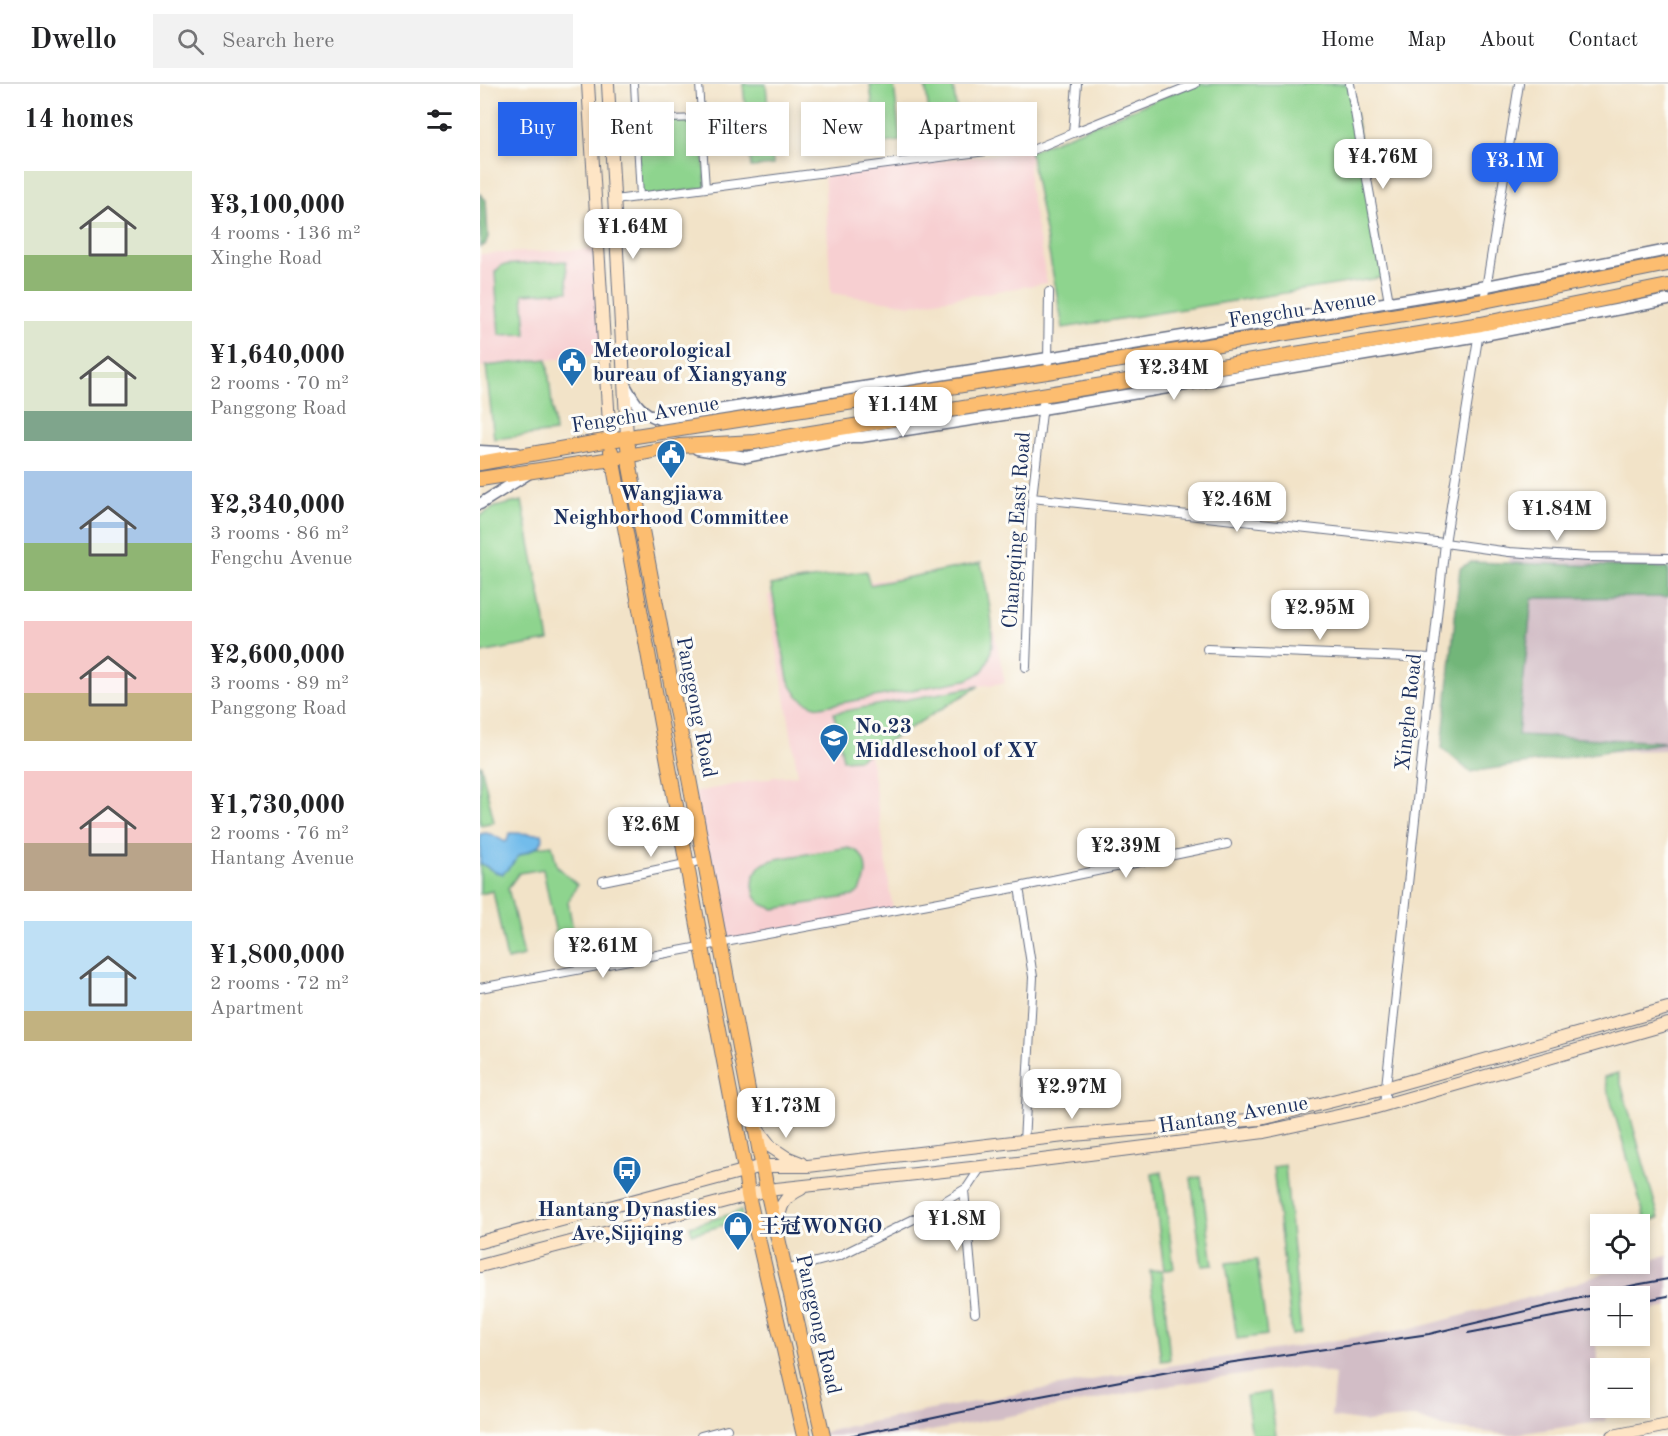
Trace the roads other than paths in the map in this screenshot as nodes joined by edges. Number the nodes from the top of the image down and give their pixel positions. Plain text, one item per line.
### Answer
1 (588, 84) edge
2 (608, 84) edge
3 (634, 84) edge
4 (699, 84) edge
5 (1077, 84) edge
6 (1195, 84) edge
7 (1350, 84) edge
8 (1519, 84) edge
9 (635, 102) edge
10 (700, 102) edge
11 (1072, 133) junction
12 (638, 156) edge
13 (704, 156) edge
14 (706, 188) junction
15 (640, 197) junction
16 (615, 200) junction
17 (1668, 250) edge
18 (1668, 264) edge
19 (1487, 286) junction
20 (1668, 286) edge
21 (1049, 292) dead end
22 (1668, 300) edge
23 (1484, 301) junction
24 (1389, 302) junction
25 (1480, 330) junction
26 (1101, 349) junction
27 (1163, 353) junction
28 (1047, 365) junction
29 (927, 377) junction
30 (1122, 382) junction
31 (625, 385) junction
32 (878, 398) junction
33 (1043, 402) junction
34 (1074, 404) junction
35 (924, 414) junction
36 (872, 435) junction
37 (627, 437) junction
38 (610, 440) junction
39 (679, 446) junction
40 (480, 451) edge
41 (532, 454) junction
42 (629, 456) junction
43 (612, 459) junction
44 (480, 463) edge
45 (534, 471) junction
46 (480, 479) edge
47 (1032, 498) junction
48 (480, 504) edge
49 (1445, 543) junction
50 (1668, 558) edge
51 (1207, 650) dead end
52 (1432, 658) junction
53 (1026, 667) dead end
54 (1227, 844) dead end
55 (705, 860) junction
56 (687, 864) junction
57 (603, 881) dead end
58 (1019, 887) junction
59 (720, 943) junction
60 (702, 947) junction
61 (480, 988) edge
62 (1668, 1008) edge
63 (1668, 1024) edge
64 (1385, 1088) junction
65 (1384, 1105) junction
66 (755, 1125) junction
67 (1024, 1142) junction
68 (741, 1147) junction
69 (762, 1166) junction
70 (808, 1166) junction
71 (981, 1167) junction
72 (745, 1170) junction
73 (726, 1175) junction
74 (812, 1185) junction
75 (767, 1190) junction
76 (964, 1190) junction
77 (748, 1195) junction
78 (730, 1200) junction
79 (755, 1224) junction
80 (777, 1235) junction
81 (480, 1242) edge
82 (480, 1266) edge
83 (785, 1270) junction
84 (975, 1313) dead end
85 (1668, 1425) edge
86 (727, 1429) dead end
87 (701, 1436) edge
88 (804, 1436) edge
89 (824, 1436) edge
90 (1613, 1436) edge

1 - 38 main road, Panggong Road
2 - 16 main road, Panggong Road
3 - 9 street
4 - 10 street
5 - 11 street
6 - 11 street
7 - 24 street
8 - 19 street
11 - 14 street
12 - 15 street
13 - 14 street
14 - 15 street
15 - 16 street
16 - 31 main road, Panggong Road
17 - 19 street
18 - 23 main road, Fengchu Avenue
19 - 23 street
19 - 24 street
20 - 25 main road, Fengchu Avenue
21 - 28 street
22 - 25 street
23 - 27 main road, Fengchu Avenue
24 - 26 street
25 - 30 main road, Fengchu Avenue
25 - 34 street
25 - 49 street, Xinghe Road
26 - 27 street
26 - 28 street
27 - 28 main road, Fengchu Avenue
28 - 29 street
28 - 32 main road, Fengchu Avenue
29 - 31 street
29 - 32 street
30 - 33 main road, Fengchu Avenue
30 - 34 street
31 - 37 main road, Panggong Road
32 - 37 main road, Fengchu Avenue
33 - 34 street
33 - 35 main road, Fengchu Avenue
33 - 36 street
33 - 47 street, Changqing East Road
35 - 36 street
35 - 39 main road, Fengchu Avenue
36 - 39 street
37 - 38 main road, Fengchu Avenue
37 - 42 main road, Panggong Road
38 - 41 main road, Fengchu Avenue
38 - 43 main road, Panggong Road
39 - 42 main road, Fengchu Avenue
40 - 41 street
41 - 44 main road, Fengchu Avenue
42 - 43 main road, Fengchu Avenue
42 - 55 main road, Panggong Road
43 - 45 main road, Fengchu Avenue
43 - 56 main road, Panggong Road
45 - 46 main road, Fengchu Avenue
45 - 48 street
47 - 49 street
47 - 53 street, Changqing East Road
49 - 50 street
49 - 52 street, Xinghe Road
51 - 52 street
52 - 64 street, Xinghe Road
54 - 58 street
55 - 56 street
55 - 59 main road, Panggong Road
56 - 57 street
56 - 60 main road, Panggong Road
58 - 59 street
58 - 67 street
59 - 60 street
59 - 66 main road, Panggong Road
60 - 61 street
60 - 68 main road, Panggong Road
62 - 64 main road, Hantang Avenue
63 - 65 main road, Hantang Avenue
64 - 65 street, Xinghe Road
64 - 67 main road, Hantang Avenue
65 - 71 main road, Hantang Avenue
66 - 69 main road, Panggong Road
66 - 70 main road
67 - 70 main road, Hantang Avenue
68 - 72 main road, Panggong Road
68 - 73 main road
69 - 70 main road, Hantang Avenue
69 - 72 main road, Hantang Avenue
69 - 75 main road, Panggong Road
71 - 74 main road, Hantang Avenue
71 - 76 street
72 - 73 main road, Hantang Avenue
72 - 77 main road, Panggong Road
73 - 81 main road, Hantang Avenue
74 - 75 main road, Hantang Avenue
74 - 80 main road
75 - 77 main road, Hantang Avenue
75 - 80 main road, Panggong Road
76 - 83 street
76 - 84 street
77 - 78 main road, Hantang Avenue
77 - 79 main road, Panggong Road
78 - 79 main road
78 - 82 main road, Hantang Avenue
79 - 88 main road, Panggong Road
80 - 83 main road, Panggong Road
83 - 89 main road, Panggong Road
85 - 90 main road
86 - 87 street

